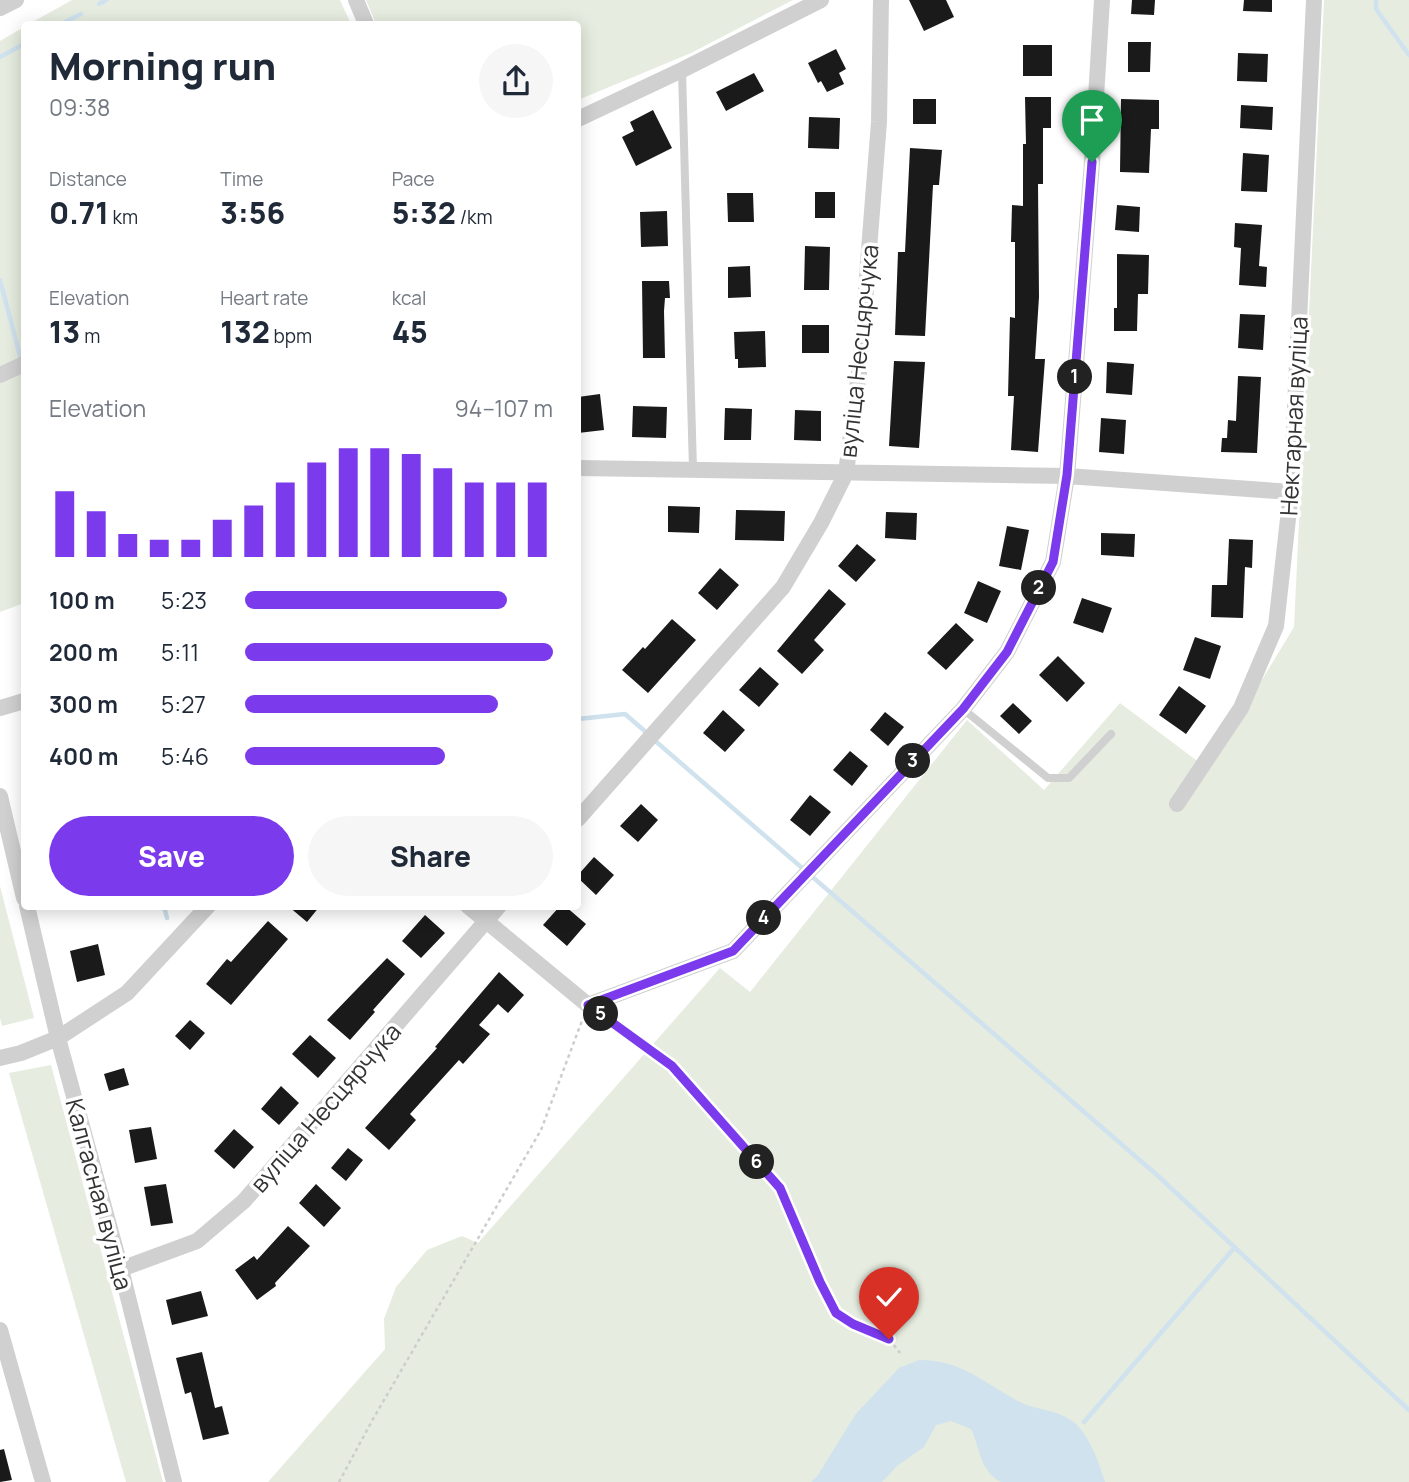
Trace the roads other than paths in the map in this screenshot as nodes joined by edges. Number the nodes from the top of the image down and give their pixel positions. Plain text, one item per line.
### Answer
1 (16, 0) edge
2 (356, 0) edge
3 (821, 0) edge
4 (881, 0) edge
5 (1101, 0) edge
6 (1314, 0) edge
7 (0, 8) edge
8 (365, 21) edge
9 (682, 70) junction
10 (581, 118) edge
11 (21, 365) edge
12 (0, 375) edge
13 (581, 468) edge
14 (693, 470) junction
15 (846, 473) junction
16 (1067, 475) junction
17 (1291, 492) junction
18 (21, 702) edge
19 (0, 708) edge
20 (963, 709) junction
21 (1111, 734) dead end
22 (0, 796) edge
23 (1177, 804) dead end
24 (581, 816) edge
25 (21, 885) edge
26 (28, 910) edge
27 (204, 910) edge
28 (473, 910) edge
29 (495, 910) edge
30 (485, 921) junction
31 (58, 1038) junction
32 (0, 1058) edge
33 (121, 1269) junction
34 (0, 1330) edge
35 (43, 1482) edge
36 (174, 1482) edge

1 - 7 street
2 - 8 street
3 - 9 street
4 - 15 street, вуліца Несцярчука
5 - 16 street
6 - 17 street, Нектарная вуліца
9 - 10 street
9 - 14 lane
11 - 12 street
13 - 14 street
14 - 15 street
15 - 16 street
15 - 24 street, вуліца Несцярчука
16 - 17 street
16 - 20 street
17 - 23 street, Нектарная вуліца
18 - 19 street
20 - 21 lane
20 - 30 street
22 - 25 street
26 - 31 street, Калгасная вуліца
27 - 31 street
28 - 30 street
29 - 30 street, вуліца Несцярчука
30 - 33 street, вуліца Несцярчука
31 - 32 street
31 - 33 street, Калгасная вуліца
33 - 36 street, Калгасная вуліца
34 - 35 street

